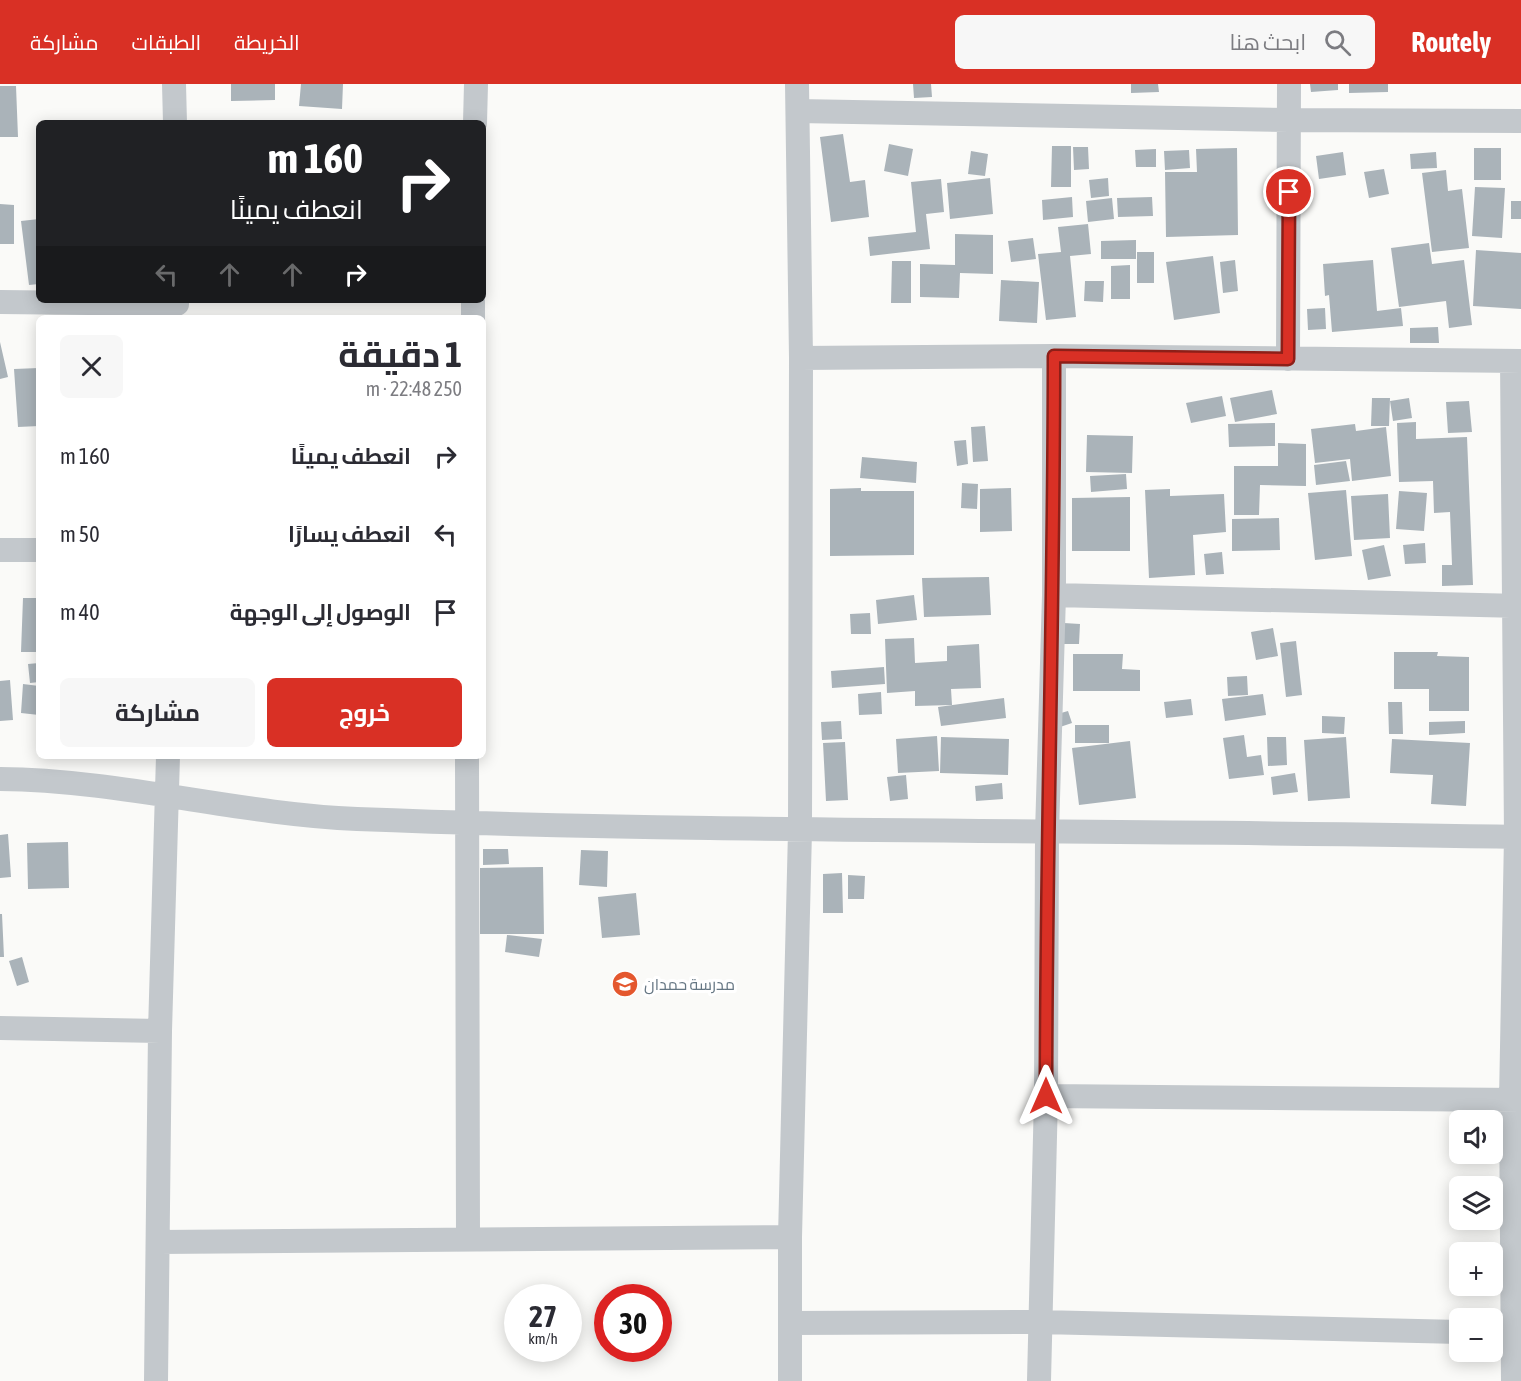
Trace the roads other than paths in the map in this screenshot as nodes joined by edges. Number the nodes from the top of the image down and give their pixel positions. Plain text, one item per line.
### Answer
1 (174, 84) edge
2 (476, 84) edge
3 (797, 84) edge
4 (1289, 84) edge
5 (798, 111) junction
6 (175, 120) edge
7 (475, 120) edge
8 (1289, 120) junction
9 (1521, 122) edge
10 (0, 302) edge
11 (177, 307) edge
12 (1054, 356) junction
13 (801, 358) junction
14 (1288, 359) junction
15 (1516, 361) edge
16 (0, 550) edge
17 (36, 550) edge
18 (1054, 595) junction
19 (1518, 606) edge
20 (168, 759) edge
21 (467, 759) edge
22 (0, 778) edge
23 (168, 795) junction
24 (466, 823) junction
25 (800, 831) junction
26 (1047, 833) junction
27 (1518, 836) edge
28 (0, 1028) edge
29 (160, 1031) junction
30 (1046, 1096) junction
31 (1516, 1100) edge
32 (790, 1237) junction
33 (468, 1238) junction
34 (159, 1242) junction
35 (1040, 1322) junction
36 (792, 1323) junction
37 (1449, 1332) edge
38 (1509, 1334) edge
39 (156, 1381) edge
40 (790, 1381) edge
41 (1039, 1381) edge
42 (1513, 1381) edge

1 - 6 street
2 - 7 street
3 - 5 street
4 - 8 street
5 - 8 street
5 - 13 street
8 - 9 street
8 - 14 street
10 - 11 street
12 - 13 street
12 - 14 street
12 - 18 street
13 - 25 street
14 - 15 street
15 - 19 street
16 - 17 street
18 - 19 street
18 - 26 street
19 - 27 street
20 - 23 street
21 - 24 street
22 - 23 street
23 - 24 street
23 - 29 street
24 - 25 street
24 - 33 street
25 - 26 street
25 - 32 street
26 - 27 street
26 - 30 street
27 - 31 street
28 - 29 street
29 - 34 street
30 - 31 street
30 - 35 street
31 - 38 street
32 - 33 street
32 - 36 street
33 - 34 street
34 - 39 street
35 - 36 street
35 - 37 street
35 - 41 street
36 - 40 street
38 - 42 street

